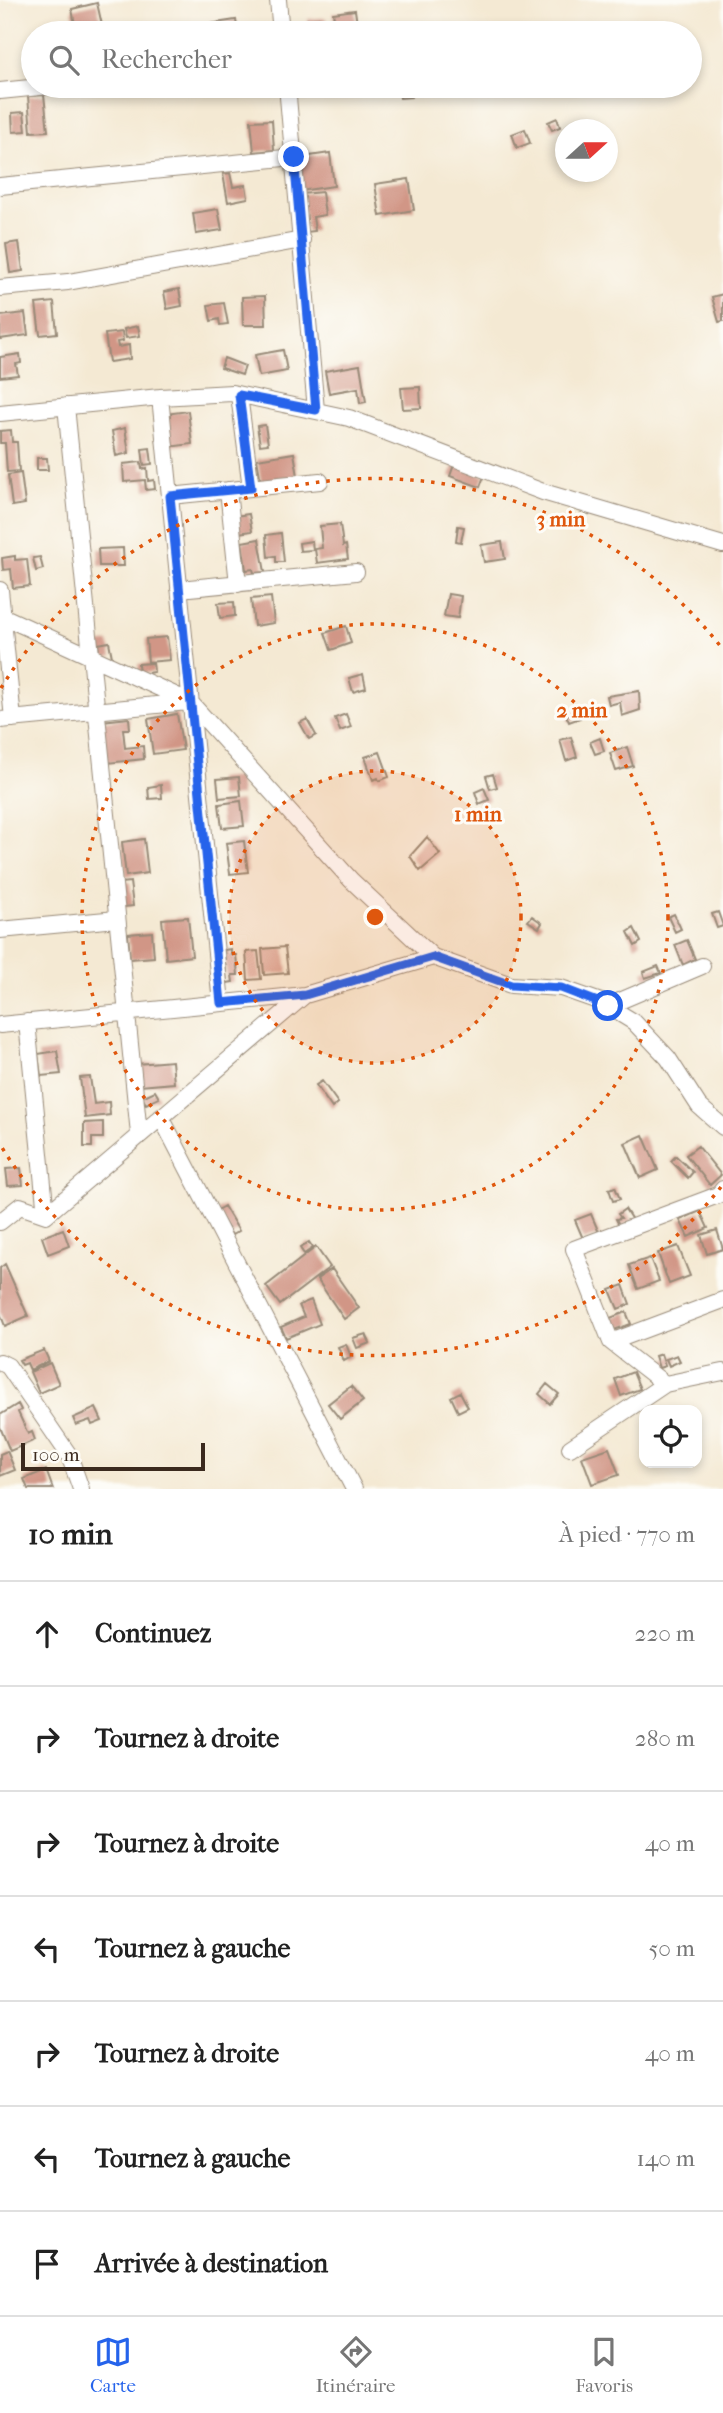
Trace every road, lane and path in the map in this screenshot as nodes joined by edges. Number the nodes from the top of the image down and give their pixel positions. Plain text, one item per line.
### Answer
1 (278, 0) edge
2 (280, 21) edge
3 (21, 89) edge
4 (0, 91) edge
5 (287, 98) edge
6 (294, 157) junction
7 (0, 186) edge
8 (302, 240) junction
9 (0, 288) edge
10 (239, 395) junction
11 (160, 397) junction
12 (66, 406) junction
13 (316, 410) junction
14 (0, 413) edge
15 (320, 481) dead end
16 (251, 488) junction
17 (228, 490) junction
18 (170, 496) junction
19 (723, 545) edge
20 (356, 572) dead end
21 (238, 584) junction
22 (179, 589) junction
23 (0, 590) edge
24 (1, 616) edge
25 (91, 656) junction
26 (190, 702) junction
27 (96, 711) junction
28 (6, 720) edge
29 (117, 919) junction
30 (0, 930) edge
31 (433, 957) junction
32 (702, 966) dead end
33 (305, 995) junction
34 (221, 1003) junction
35 (608, 1006) junction
36 (127, 1012) junction
37 (27, 1022) junction
38 (0, 1025) edge
39 (161, 1117) junction
40 (723, 1127) edge
41 (139, 1135) junction
42 (723, 1189) edge
43 (20, 1206) junction
44 (0, 1212) edge
45 (46, 1215) junction
46 (0, 1222) edge
47 (723, 1300) edge
48 (611, 1342) junction
49 (0, 1362) edge
50 (723, 1372) edge
51 (665, 1384) junction
52 (570, 1448) dead end
53 (81, 1489) edge
54 (354, 1489) edge

1 - 2 street
3 - 4 street
5 - 6 street
6 - 7 street
6 - 8 street
8 - 9 street
8 - 13 street
10 - 11 street
10 - 13 street
10 - 16 street
11 - 12 street
11 - 18 street
12 - 14 street
12 - 25 street
13 - 19 street
15 - 16 street
16 - 17 street
17 - 18 street
17 - 21 street
18 - 22 street
20 - 21 street
21 - 22 street
22 - 26 street
23 - 24 street
24 - 25 street
24 - 28 street
25 - 26 street
25 - 27 street
26 - 27 street
26 - 31 street
26 - 34 street
27 - 28 street
27 - 29 street
29 - 30 street
29 - 36 street
31 - 33 street
31 - 35 street
32 - 35 street
33 - 34 street
33 - 39 street
34 - 36 street
35 - 40 street
36 - 37 street
36 - 41 street
37 - 38 street
37 - 45 street
39 - 41 street
39 - 54 street
41 - 45 street
42 - 48 street
43 - 44 street
43 - 45 street
43 - 46 street
47 - 48 street
48 - 51 street
49 - 53 street
50 - 51 street
51 - 52 street

